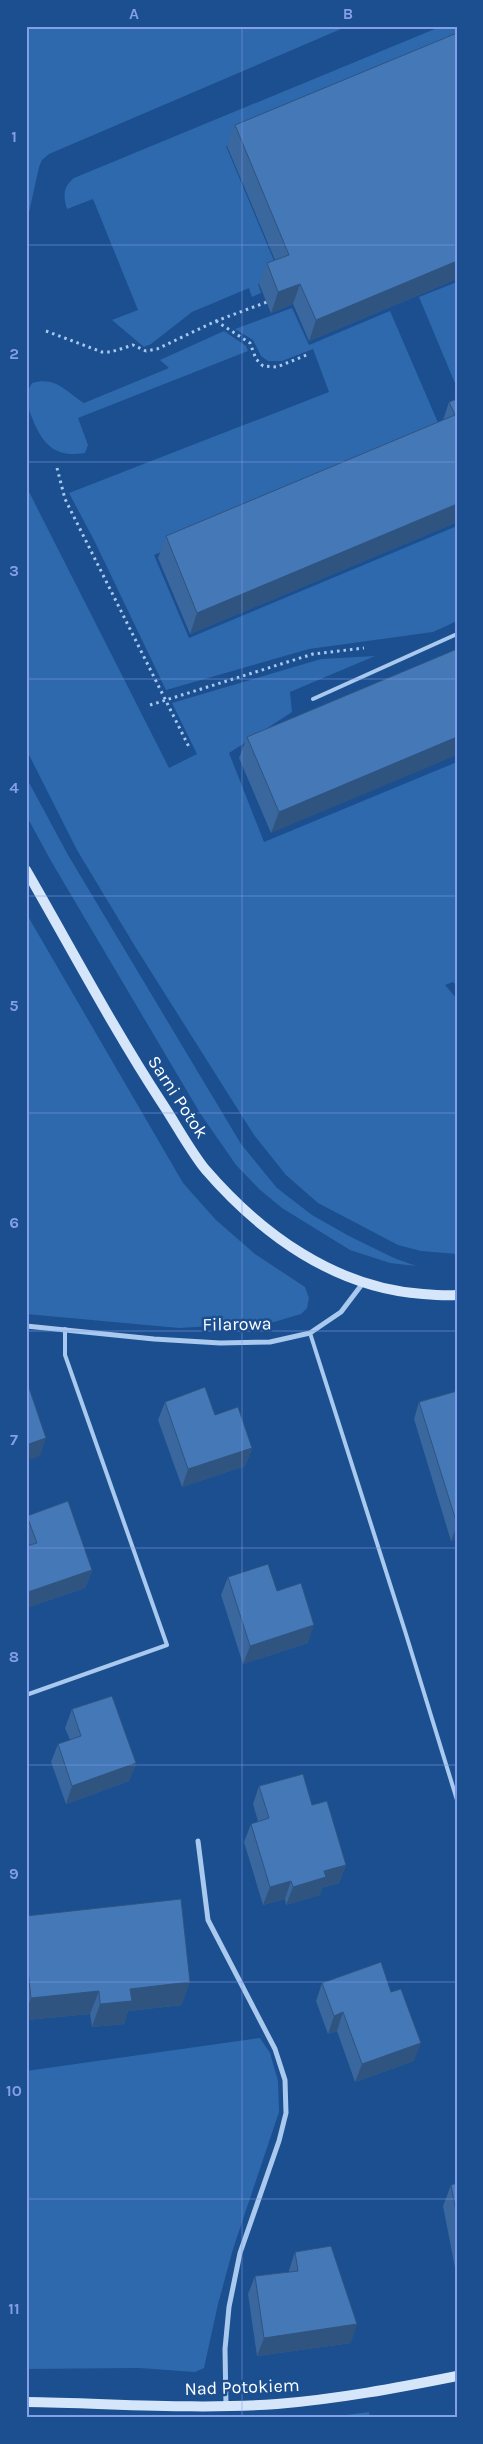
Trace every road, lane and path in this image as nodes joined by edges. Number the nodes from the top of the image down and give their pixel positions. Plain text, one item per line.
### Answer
1 (267, 302) dead end
2 (216, 321) junction
3 (46, 331) dead end
4 (309, 354) dead end
5 (57, 468) dead end
6 (457, 634) edge
7 (370, 648) dead end
8 (313, 699) dead end
9 (166, 700) junction
10 (150, 705) dead end
11 (190, 749) dead end
12 (26, 870) edge
13 (363, 1283) junction
14 (457, 1295) edge
15 (26, 1326) edge
16 (65, 1329) junction
17 (310, 1333) junction
18 (26, 1695) edge
19 (457, 1800) edge
20 (198, 1841) dead end
21 (457, 2376) edge
22 (26, 2402) edge
23 (226, 2406) junction

1 - 2 path
2 - 3 path
2 - 4 path
5 - 9 path
6 - 8 lane
7 - 9 path
9 - 10 path
9 - 11 path
12 - 13 street, Sarni Potok
13 - 14 street
13 - 17 street, Filarowa
15 - 16 street, Filarowa
16 - 17 street, Filarowa
16 - 18 lane
17 - 19 lane
20 - 23 street
21 - 23 street, Nad Potokiem
22 - 23 street, Nad Potokiem

